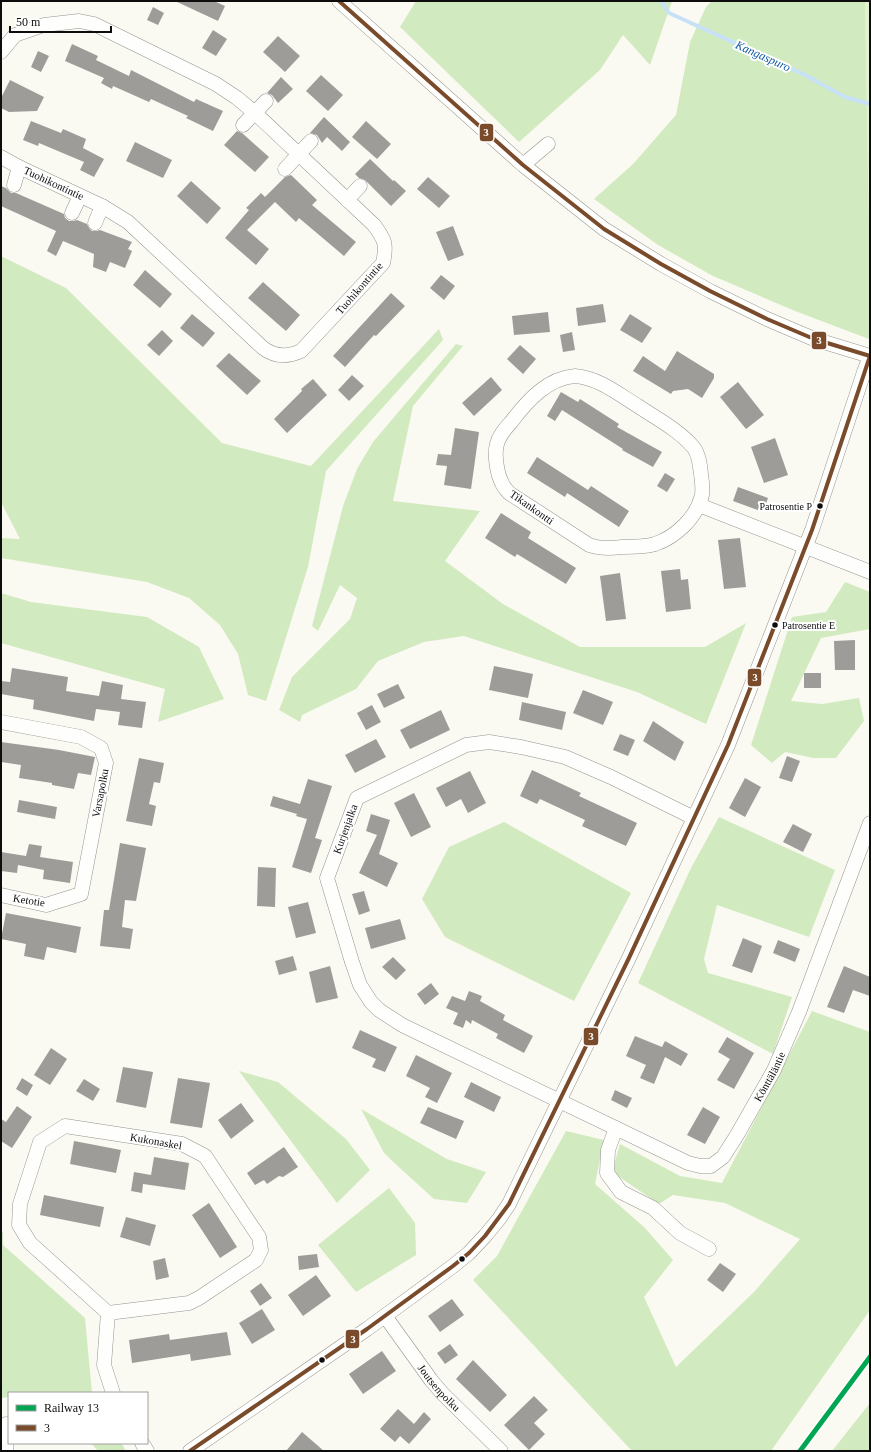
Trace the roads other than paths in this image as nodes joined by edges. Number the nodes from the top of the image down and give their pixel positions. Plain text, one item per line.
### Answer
1 (339, 1) edge
2 (1, 52) edge
3 (266, 101) dead end
4 (255, 113) junction
5 (243, 125) dead end
6 (311, 141) dead end
7 (548, 144) dead end
8 (299, 155) junction
9 (1, 157) edge
10 (523, 165) junction
11 (20, 167) junction
12 (285, 169) dead end
13 (14, 185) dead end
14 (360, 186) dead end
15 (80, 196) junction
16 (346, 200) junction
17 (102, 206) junction
18 (72, 213) dead end
19 (95, 223) dead end
20 (870, 356) edge
21 (699, 505) junction
22 (806, 546) junction
23 (870, 572) edge
24 (1, 722) edge
25 (694, 818) junction
26 (870, 823) edge
27 (80, 894) joint
28 (1, 895) edge
29 (561, 1100) junction
30 (616, 1128) junction
31 (709, 1249) dead end
32 (108, 1313) junction
33 (386, 1316) junction
34 (113, 1392) edge
35 (6, 1424) dead end
36 (6, 1451) edge
37 (190, 1451) edge
38 (501, 1451) edge

1 - 10 street
2 - 4 street, Tuohikontintie
3 - 4 street
4 - 5 street
4 - 8 street, Tuohikontintie
6 - 8 street
7 - 10 street
8 - 12 street
8 - 16 street, Tuohikontintie
9 - 11 street, Tuohikontintie
10 - 20 street
11 - 13 street
11 - 15 street, Tuohikontintie
14 - 16 street
15 - 17 street, Tuohikontintie
15 - 18 street
16 - 17 street, Tuohikontintie
17 - 19 street
20 - 22 street
21 - 21 street, Tikankontti
21 - 22 street
22 - 23 street
22 - 25 street
24 - 27 street, Varsapolku
25 - 29 street
25 - 29 street, Kurjenjalka
26 - 30 street, Könttäläntie
27 - 28 street, Ketotie
29 - 30 street, Könttäläntie
29 - 33 street
30 - 31 street
32 - 32 street, Kukonaskel
32 - 34 street
33 - 37 street
33 - 38 street, Joutsenpolku
35 - 36 street

